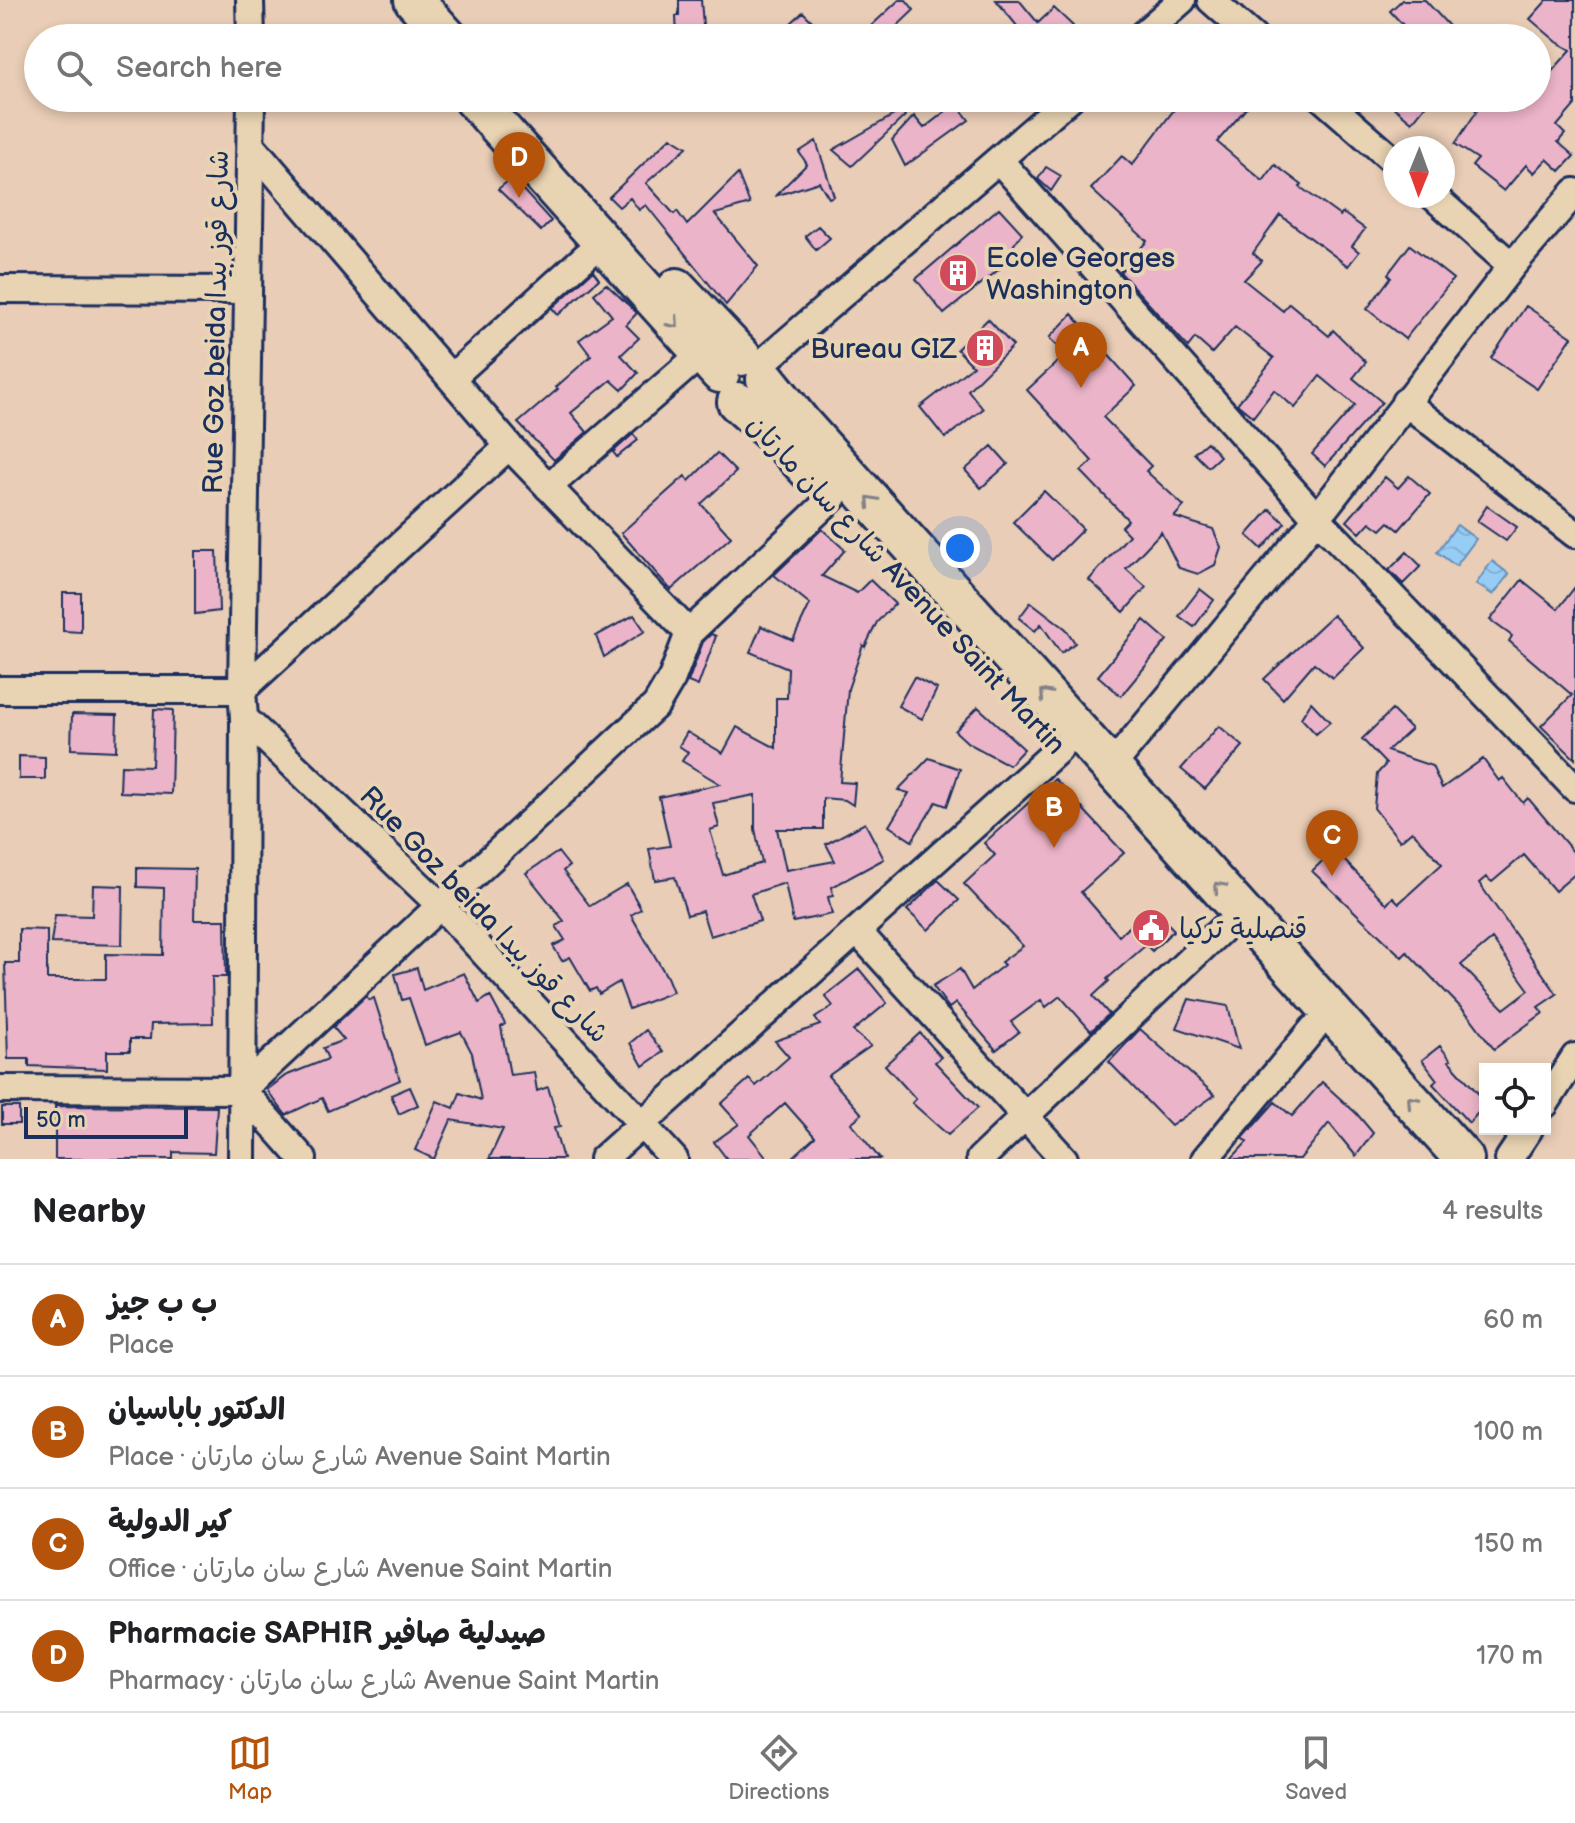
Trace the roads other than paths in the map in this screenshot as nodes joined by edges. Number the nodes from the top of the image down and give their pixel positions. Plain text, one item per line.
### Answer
1 (250, 0) edge
2 (385, 0) edge
3 (414, 0) edge
4 (1182, 0) edge
5 (1211, 0) edge
6 (251, 24) edge
7 (406, 24) edge
8 (435, 24) edge
9 (1155, 24) edge
10 (1238, 24) edge
11 (251, 112) edge
12 (486, 112) edge
13 (515, 112) edge
14 (1054, 112) edge
15 (1338, 112) edge
16 (251, 145) junction
17 (1383, 151) edge
18 (999, 160) junction
19 (1575, 192) edge
20 (1447, 208) edge
21 (603, 241) junction
22 (1512, 266) junction
23 (0, 289) edge
24 (247, 290) junction
25 (737, 372) junction
26 (451, 378) junction
27 (1405, 402) junction
28 (509, 446) junction
29 (548, 487) junction
30 (833, 497) junction
31 (1317, 518) junction
32 (1575, 534) edge
33 (689, 633) junction
34 (0, 690) edge
35 (242, 690) junction
36 (244, 718) junction
37 (1059, 749) junction
38 (1111, 767) junction
39 (1575, 788) edge
40 (441, 906) junction
41 (1222, 929) junction
42 (858, 932) junction
43 (1313, 1029) junction
44 (1575, 1057) edge
45 (0, 1089) edge
46 (242, 1090) junction
47 (1551, 1095) edge
48 (1026, 1116) junction
49 (641, 1125) junction
50 (1525, 1135) edge
51 (242, 1159) edge
52 (303, 1159) edge
53 (603, 1159) edge
54 (674, 1159) edge
55 (980, 1159) edge
56 (1064, 1159) edge
57 (1205, 1159) edge
58 (1429, 1159) edge
59 (1464, 1159) edge
60 (1509, 1159) edge

1 - 6 street
2 - 7 main road
3 - 8 main road
4 - 9 street
5 - 10 street
11 - 16 street, Rue Goz beida شارع قوز بيدا
12 - 21 main road, شارع سان مارتان Avenue Saint Martin
13 - 25 main road, شارع سان مارتان Avenue Saint Martin
14 - 18 street
15 - 17 street
16 - 24 street, Rue Goz beida شارع قوز بيدا
16 - 26 street
18 - 25 street
18 - 31 street
19 - 22 street
20 - 22 street
21 -> 25 main road, شارع سان مارتان Avenue Saint Martin
21 - 26 street
22 - 27 street
23 - 24 street
24 - 35 street, Rue Goz beida شارع قوز بيدا
25 - 29 street
25 - 30 main road, شارع سان مارتان Avenue Saint Martin
38 -> 25 main road, شارع سان مارتان Avenue Saint Martin
26 - 28 street
27 - 31 street
27 - 32 street
28 - 29 street
28 - 35 street
29 - 33 street
30 - 33 street
30 - 37 main road, شارع سان مارتان Avenue Saint Martin
31 - 38 street
31 - 39 street
33 - 40 street
34 - 35 street
35 - 36 street, Rue Goz beida شارع قوز بيدا
36 - 40 street, Rue Goz beida شارع قوز بيدا
36 - 46 street, Rue Goz beida شارع قوز بيدا
37 - 41 main road, شارع سان مارتان Avenue Saint Martin
37 - 42 street
59 -> 38 main road, شارع سان مارتان Avenue Saint Martin
40 - 46 street
40 - 49 street, Rue Goz beida شارع قوز بيدا
41 - 43 main road, شارع سان مارتان Avenue Saint Martin
41 - 48 street
42 - 48 street
42 - 49 street
43 - 57 street
43 - 58 main road, شارع سان مارتان Avenue Saint Martin
44 - 47 street
45 - 46 street
46 - 51 street, Rue Goz beida شارع قوز بيدا
46 - 52 street
48 - 55 street
48 - 56 street
49 - 53 street
49 - 54 street, Rue Goz beida شارع قوز بيدا
50 - 60 street

